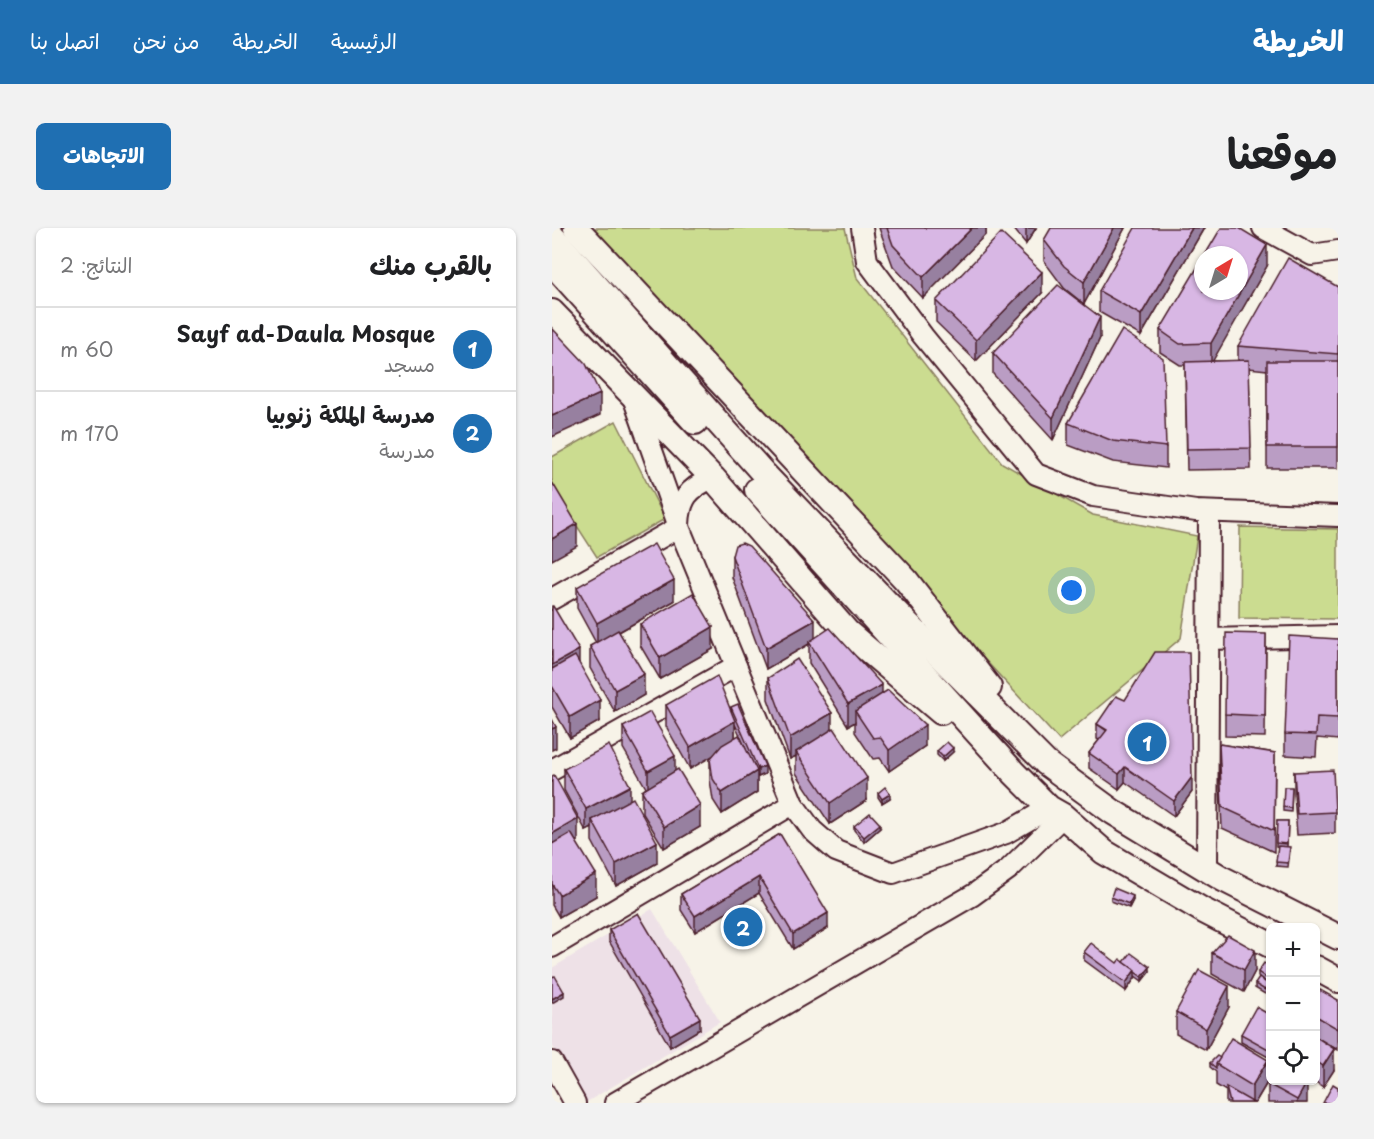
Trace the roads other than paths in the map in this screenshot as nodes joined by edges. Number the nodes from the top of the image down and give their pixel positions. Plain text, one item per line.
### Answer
1 (576, 228) edge
2 (862, 228) edge
3 (1263, 228) edge
4 (552, 236) edge
5 (1338, 251) edge
6 (552, 264) edge
7 (552, 312) edge
8 (631, 392) junction
9 (713, 478) junction
10 (1209, 512) junction
11 (1338, 516) edge
12 (679, 527) junction
13 (552, 599) edge
14 (1338, 636) edge
15 (1209, 639) junction
16 (736, 666) junction
17 (1046, 763) junction
18 (552, 770) edge
19 (1014, 773) junction
20 (793, 804) junction
21 (1056, 812) junction
22 (1207, 869) junction
23 (1338, 937) edge
24 (1266, 943) edge
25 (552, 947) edge
26 (1320, 970) edge
27 (1338, 980) edge
28 (552, 1062) edge
29 (575, 1103) edge
30 (615, 1103) edge

1 - 17 main road
2 - 10 street
3 - 5 street
4 - 17 main road
6 - 19 main road
7 - 8 main road
8 - 9 main road
8 - 12 street
9 - 12 street
9 - 19 main road
10 - 11 street
10 - 15 street
12 - 13 street
12 - 16 street
14 - 15 street
15 - 22 street
16 - 18 street
16 - 20 street
17 - 22 main road
19 - 21 main road
20 - 21 street
20 - 25 street
21 - 24 main road
21 - 30 street
22 - 23 main road
26 - 27 main road
28 - 29 street

